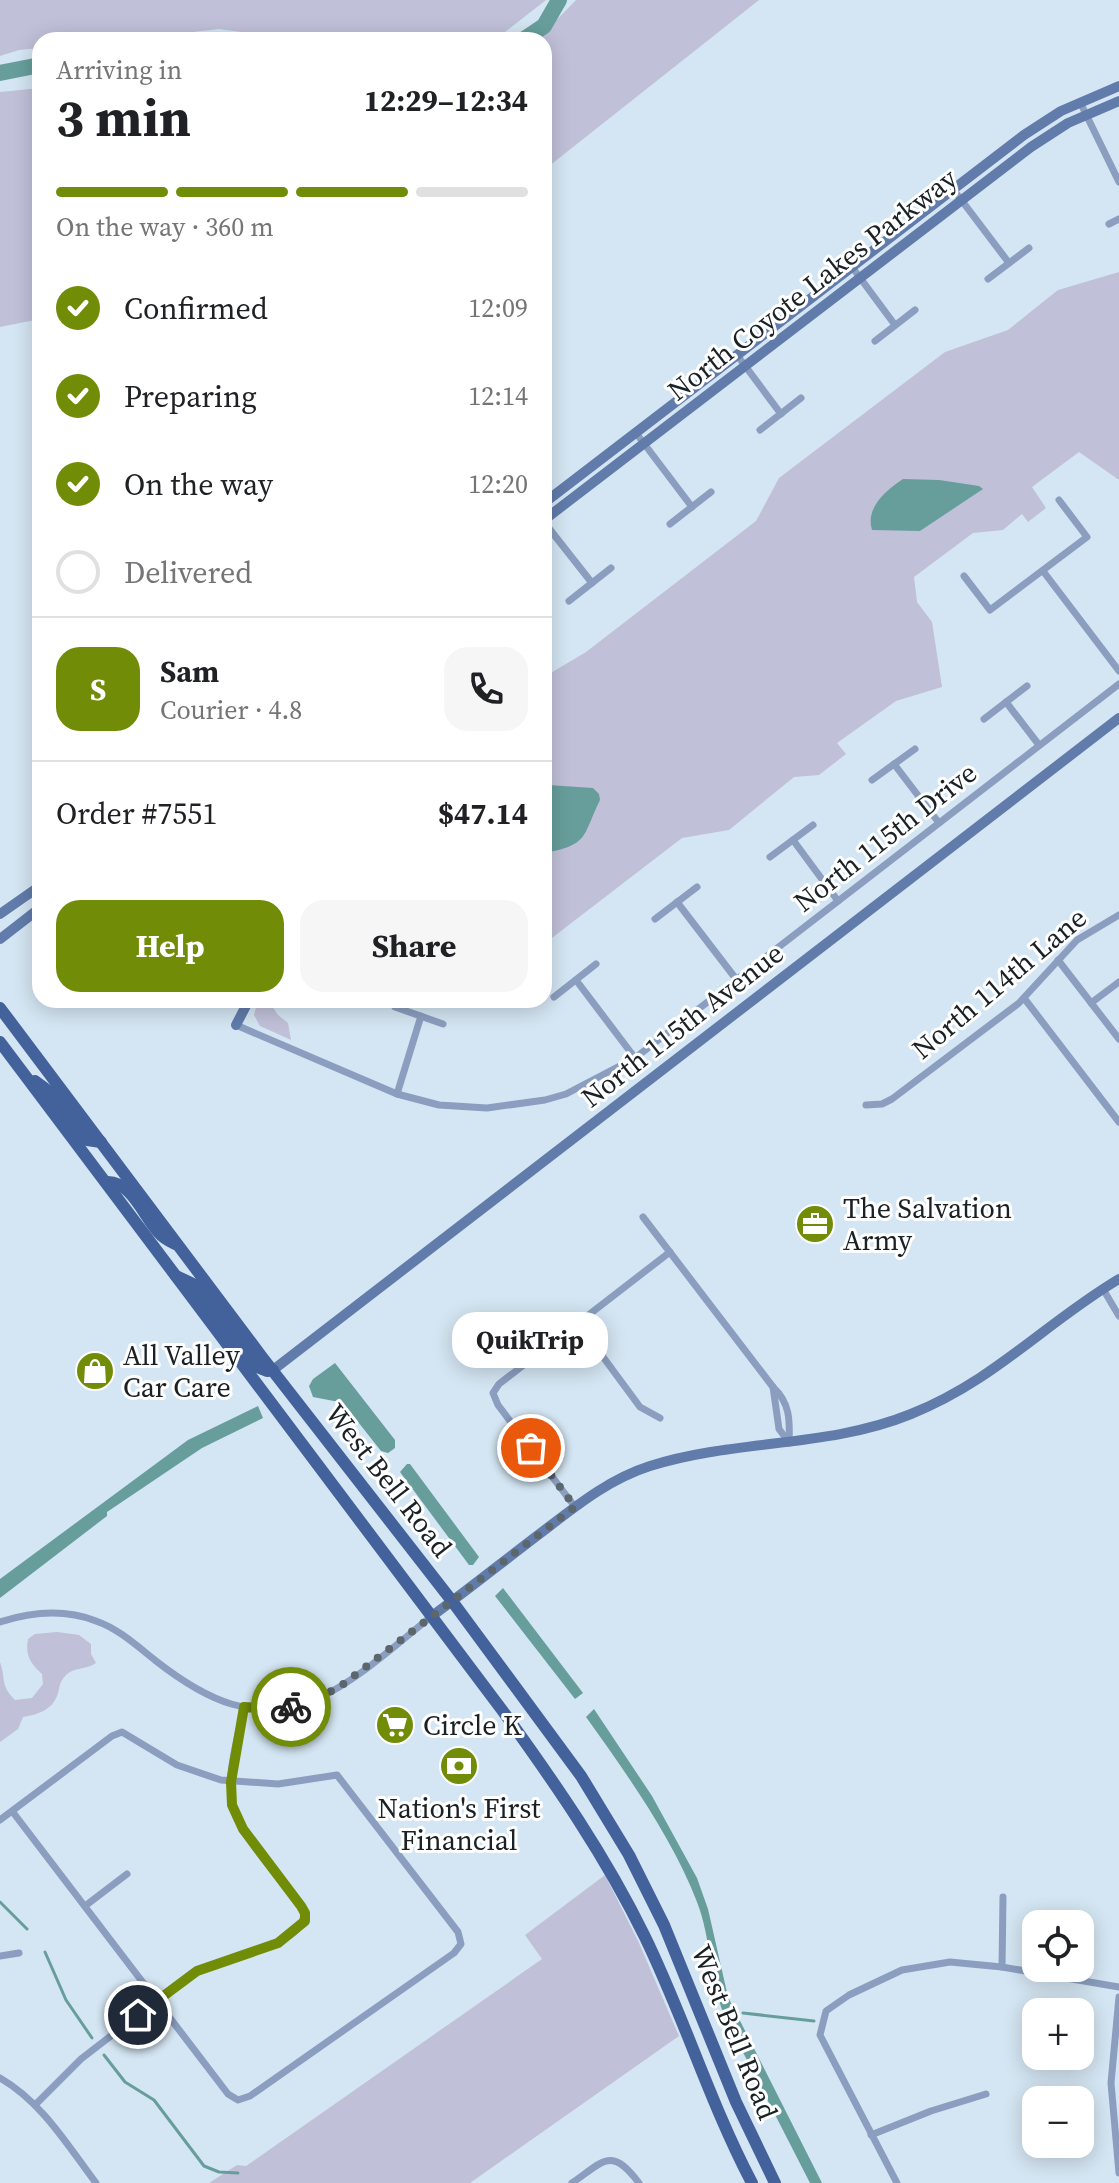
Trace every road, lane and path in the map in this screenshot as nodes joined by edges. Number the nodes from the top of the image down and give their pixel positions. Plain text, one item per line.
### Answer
1 (1119, 86) edge
2 (1119, 101) edge
3 (1080, 102) junction
4 (1086, 114) junction
5 (1119, 182) edge
6 (953, 189) junction
7 (961, 200) junction
8 (1119, 219) edge
9 (1109, 224) dead end
10 (1029, 248) dead end
11 (1009, 263) junction
12 (852, 267) junction
13 (860, 278) junction
14 (988, 279) dead end
15 (915, 310) dead end
16 (895, 325) junction
17 (875, 341) dead end
18 (737, 355) junction
19 (745, 366) junction
20 (801, 398) dead end
21 (781, 414) junction
22 (760, 430) dead end
23 (636, 433) junction
24 (644, 443) junction
25 (711, 492) dead end
26 (552, 497) edge
27 (1059, 500) dead end
28 (692, 507) junction
29 (552, 515) edge
30 (670, 524) dead end
31 (552, 531) edge
32 (611, 568) dead end
33 (1043, 571) junction
34 (964, 576) dead end
35 (592, 583) junction
36 (569, 601) dead end
37 (1119, 671) edge
38 (1119, 684) edge
39 (1027, 686) dead end
40 (1006, 702) junction
41 (1119, 718) edge
42 (984, 719) dead end
43 (1039, 745) junction
44 (915, 749) dead end
45 (894, 764) junction
46 (872, 780) dead end
47 (939, 823) junction
48 (813, 825) dead end
49 (793, 840) junction
50 (770, 857) dead end
51 (697, 887) dead end
52 (32, 892) edge
53 (838, 901) junction
54 (677, 902) junction
55 (0, 914) edge
56 (32, 914) edge
57 (1119, 915) edge
58 (655, 919) dead end
59 (0, 939) edge
60 (1058, 960) junction
61 (596, 964) dead end
62 (736, 979) junction
63 (576, 980) junction
64 (1119, 982) edge
65 (554, 997) dead end
66 (1024, 998) junction
67 (1091, 1003) junction
68 (0, 1008) edge
69 (245, 1008) edge
70 (398, 1008) edge
71 (421, 1016) junction
72 (443, 1024) dead end
73 (236, 1025) joint
74 (1119, 1039) edge
75 (0, 1042) edge
76 (635, 1058) junction
77 (23, 1072) junction
78 (397, 1094) junction
79 (866, 1105) dead end
80 (1119, 1122) edge
81 (101, 1142) junction
82 (106, 1182) junction
83 (643, 1217) dead end
84 (181, 1248) junction
85 (670, 1252) junction
86 (174, 1275) junction
87 (1119, 1279) edge
88 (1103, 1289) junction
89 (1119, 1316) edge
90 (578, 1323) junction
91 (273, 1370) junction
92 (660, 1418) dead end
93 (789, 1443) junction
94 (575, 1507) junction
95 (452, 1601) junction
96 (432, 1616) junction
97 (0, 1622) edge
98 (244, 1707) junction
99 (231, 1782) junction
100 (12, 1811) junction
101 (0, 1820) edge
102 (127, 1874) dead end
103 (1003, 1897) dead end
104 (85, 1906) junction
105 (19, 1953) dead end
106 (0, 1956) edge
107 (1002, 1967) junction
108 (1119, 1987) edge
109 (1119, 1997) edge
110 (157, 2001) junction
111 (0, 2078) edge
112 (986, 2094) dead end
113 (35, 2105) junction
114 (871, 2135) junction
115 (1119, 2173) edge
116 (96, 2183) edge
117 (572, 2183) edge
118 (639, 2183) edge
119 (752, 2183) edge
120 (775, 2183) edge
121 (897, 2183) edge

1 - 3 street, North Coyote Lakes Parkway
2 - 4 street, North Coyote Lakes Parkway
3 - 4 street
3 - 6 street, North Coyote Lakes Parkway
4 - 5 street
4 - 7 street, North Coyote Lakes Parkway
6 - 7 street
6 - 12 street, North Coyote Lakes Parkway
7 - 11 street
7 - 13 street, North Coyote Lakes Parkway
8 - 9 street
10 - 11 street
11 - 14 street
12 - 13 street
12 - 18 street, North Coyote Lakes Parkway
13 - 16 street
13 - 19 street, North Coyote Lakes Parkway
15 - 16 street
16 - 17 street
18 - 19 street
18 - 23 street, North Coyote Lakes Parkway
19 - 21 street
19 - 24 street, North Coyote Lakes Parkway
20 - 21 street
21 - 22 street
23 - 24 street
23 - 26 street, North Coyote Lakes Parkway
24 - 28 street
24 - 29 street, North Coyote Lakes Parkway
25 - 28 street
27 - 33 street
28 - 30 street
31 - 35 street
32 - 35 street
33 - 34 street
33 - 37 street
35 - 36 street
38 - 43 street, North 115th Drive
39 - 40 street
40 - 42 street
40 - 43 street
41 - 91 street, North 115th Avenue
43 - 47 street, North 115th Drive
44 - 45 street
45 - 46 street
45 - 47 street
47 - 53 street, North 115th Drive
48 - 49 street
49 - 50 street
49 - 53 street
51 - 54 street
52 - 55 street
53 - 62 street, North 115th Drive
54 - 58 street
54 - 62 street
56 - 59 street
57 - 60 street, North 114th Lane
60 - 66 street, North 114th Lane
60 - 67 street
61 - 63 street
62 - 76 street, North 115th Drive
63 - 65 street
63 - 76 street
64 - 67 street
66 - 79 street, North 114th Lane
66 - 80 street
67 - 74 street
68 - 81 main road, West Bell Road
69 - 73 street
70 - 71 street
71 - 72 street
71 - 78 street
73 - 78 street, North 115th Drive
75 - 77 main road, West Bell Road
76 - 78 street, North 115th Drive
77 - 81 main road
77 - 82 main road, West Bell Road
81 - 84 main road, West Bell Road
82 - 84 main road
82 - 86 main road, West Bell Road
83 - 85 street
84 - 91 main road, West Bell Road
85 - 90 street
85 - 93 street
86 - 91 main road
86 - 96 main road, West Bell Road
87 - 88 street
88 - 89 street
88 - 93 street
90 - 92 street
90 - 94 street
91 - 95 main road, West Bell Road
93 - 94 street
94 - 95 street
95 - 96 street
95 - 120 main road, West Bell Road
96 - 98 street
96 - 119 main road, West Bell Road
97 - 98 street
98 - 99 street
99 - 100 street
99 - 110 street
99 - 110 street
100 - 101 street
100 - 104 street
102 - 104 street
103 - 107 street
104 - 110 street
105 - 106 street
107 - 108 street
107 - 114 street
109 - 115 street
110 - 113 street
111 - 113 street
112 - 114 street
113 - 116 street
114 - 121 street
117 - 118 street

